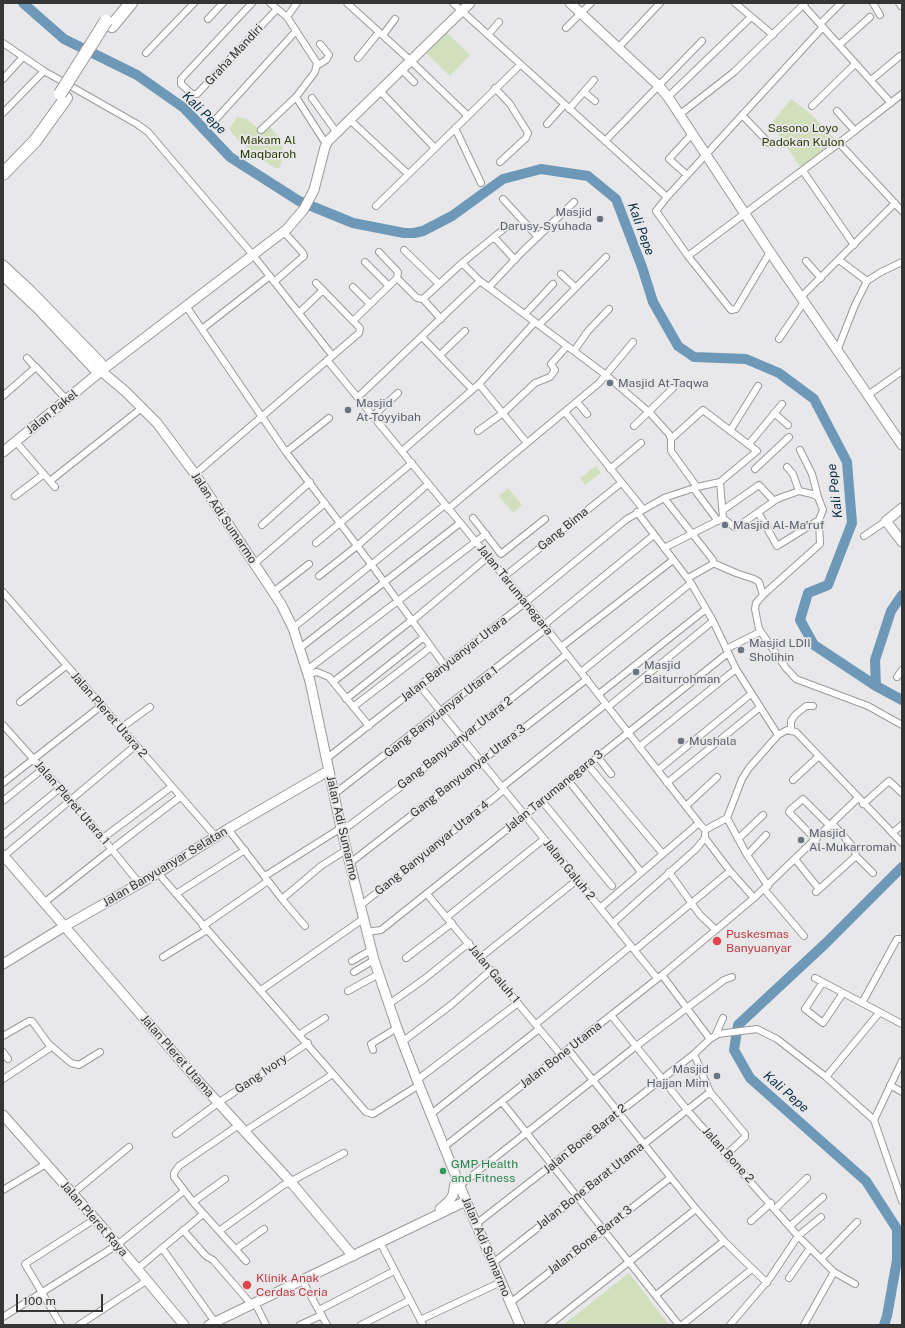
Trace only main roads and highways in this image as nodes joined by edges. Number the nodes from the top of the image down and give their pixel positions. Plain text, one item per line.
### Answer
1 (120, 3) edge
2 (131, 3) edge
3 (109, 24) junction
4 (63, 96) junction
5 (3, 163) edge
6 (3, 174) edge

1 - 3 highway
2 - 3 highway
3 - 4 highway, bridge
4 - 5 highway
4 - 6 highway

